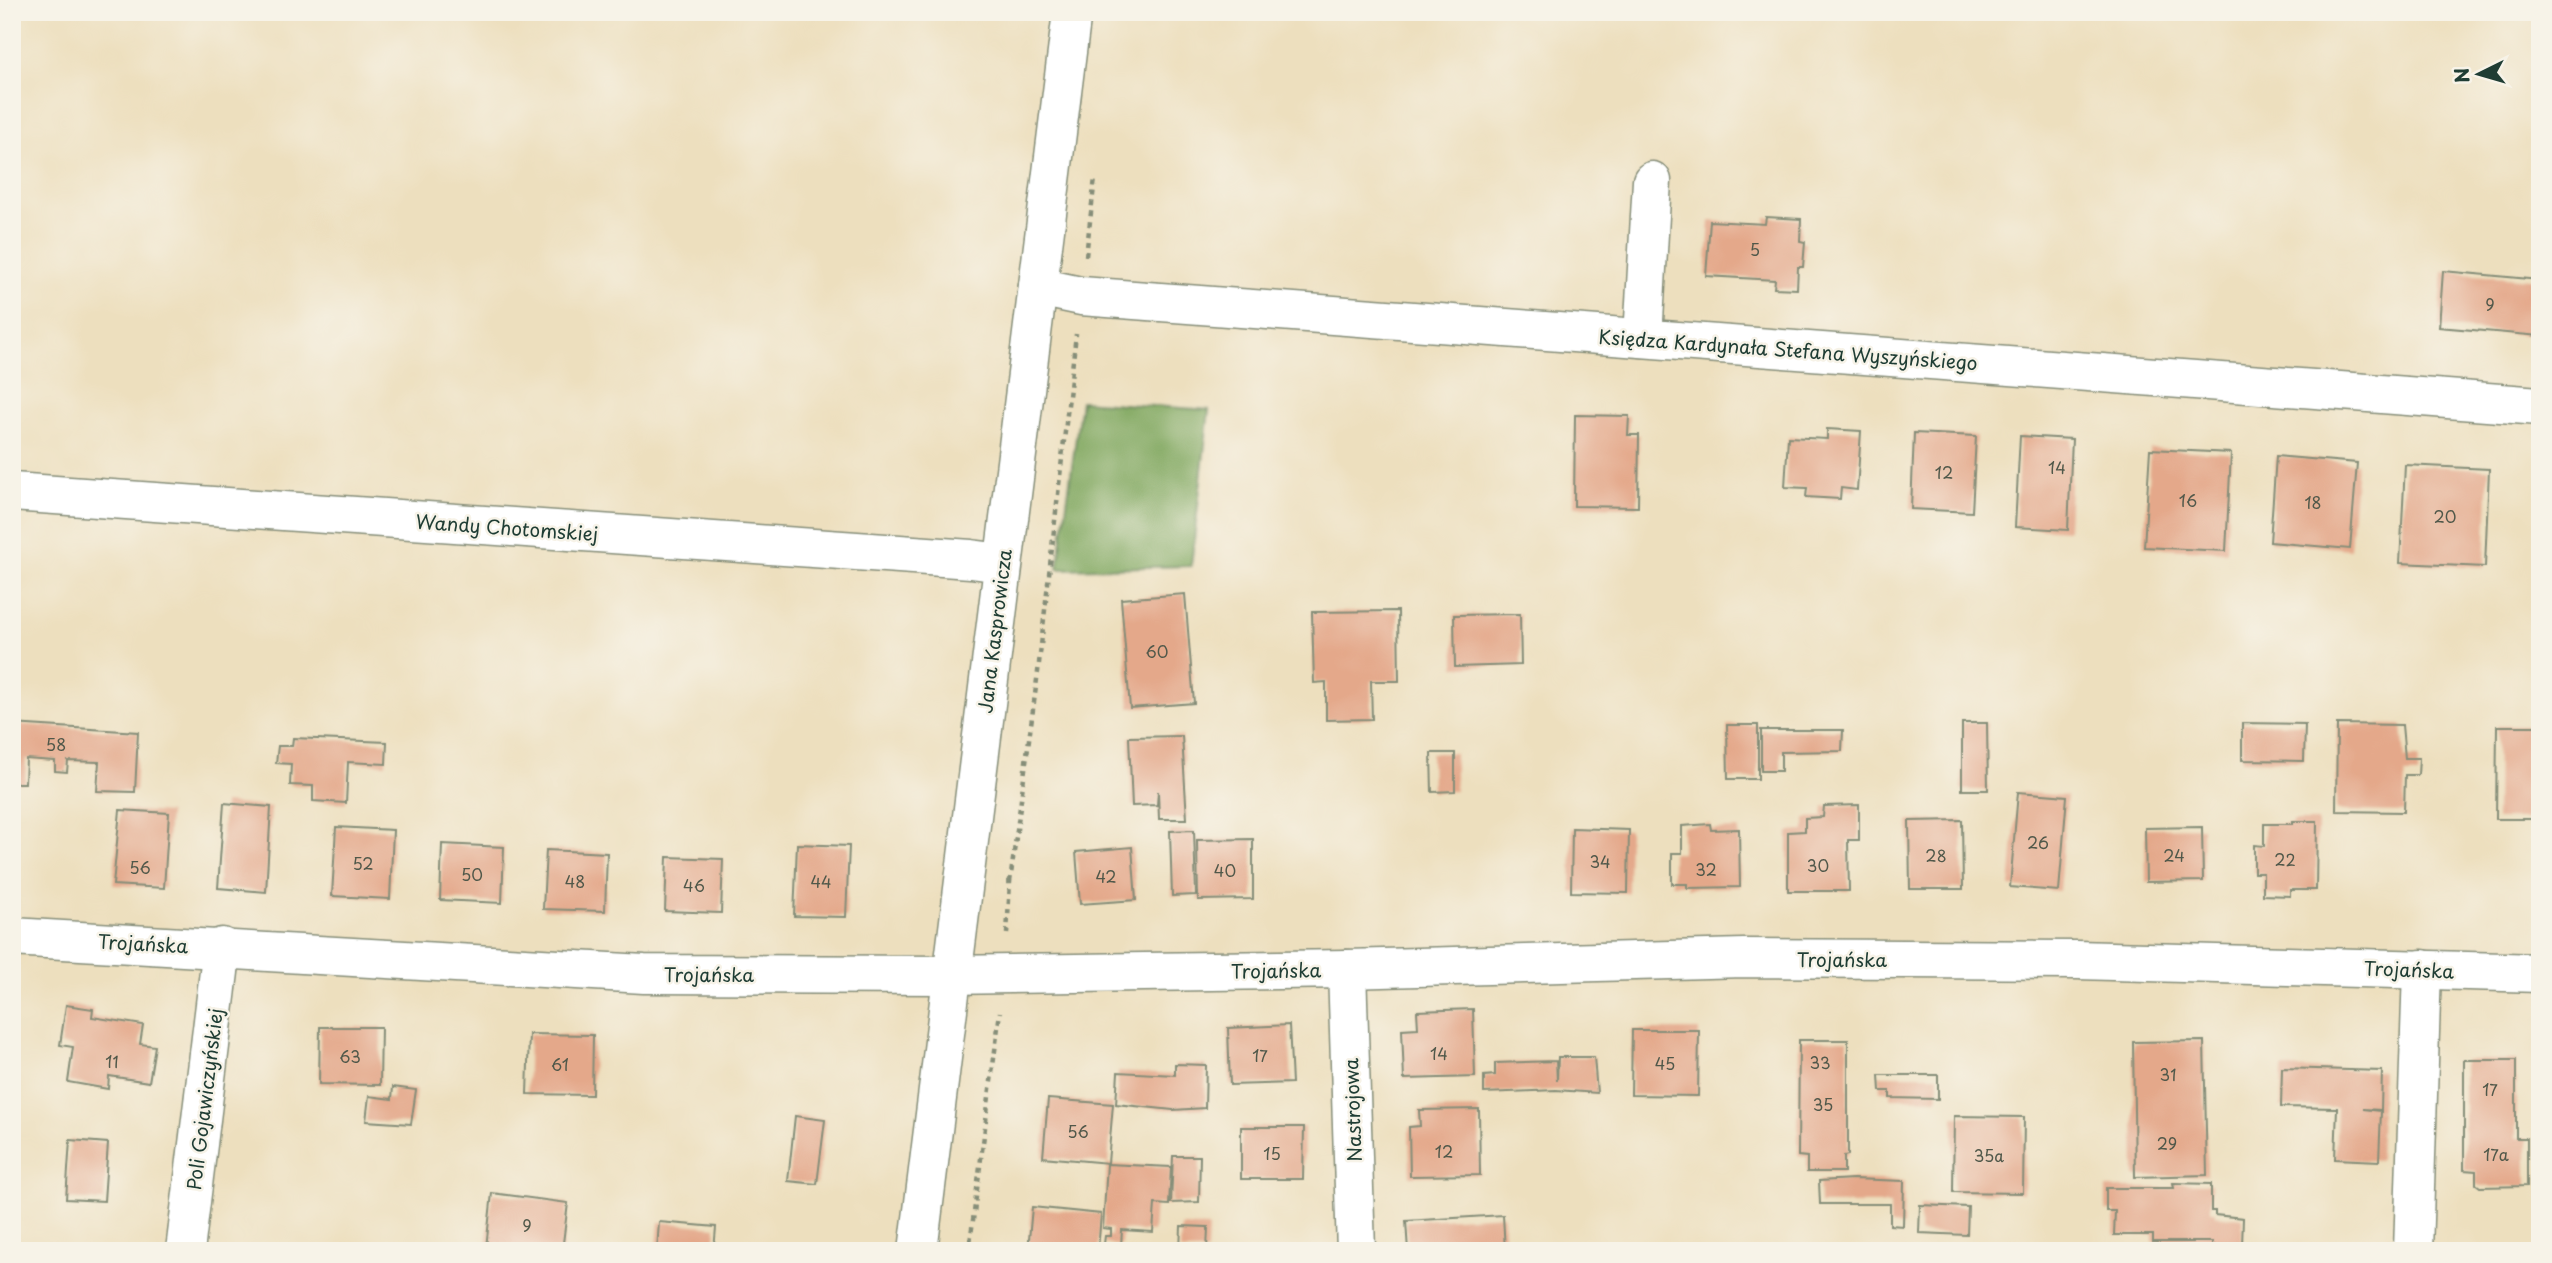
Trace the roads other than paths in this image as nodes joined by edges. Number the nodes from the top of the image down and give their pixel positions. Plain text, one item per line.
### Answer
1 (1072, 12) edge
2 (1653, 181) dead end
3 (1038, 287) junction
4 (1643, 338) junction
5 (2540, 406) edge
6 (12, 492) edge
7 (1002, 564) junction
8 (12, 937) edge
9 (222, 947) junction
10 (1348, 969) junction
11 (2423, 969) junction
12 (2540, 973) edge
13 (950, 975) junction
14 (186, 1251) edge
15 (918, 1251) edge
16 (1356, 1251) edge
17 (2413, 1251) edge

1 - 3 street, Jana Kasprowicza
2 - 4 street
3 - 4 street, Księdza Kardynała Stefana Wyszyńskiego
3 - 7 street, Jana Kasprowicza
4 - 5 street, Księdza Kardynała Stefana Wyszyńskiego
6 - 7 street, Wandy Chotomskiej
7 - 13 street, Jana Kasprowicza
8 - 9 street, Trojańska
9 - 13 street, Trojańska
9 - 14 street, Poli Gojawiczyńskiej
10 - 11 street, Trojańska
10 - 13 street, Trojańska
10 - 16 street, Nastrojowa
11 - 12 street, Trojańska
11 - 17 street
13 - 15 street, Jana Kasprowicza

